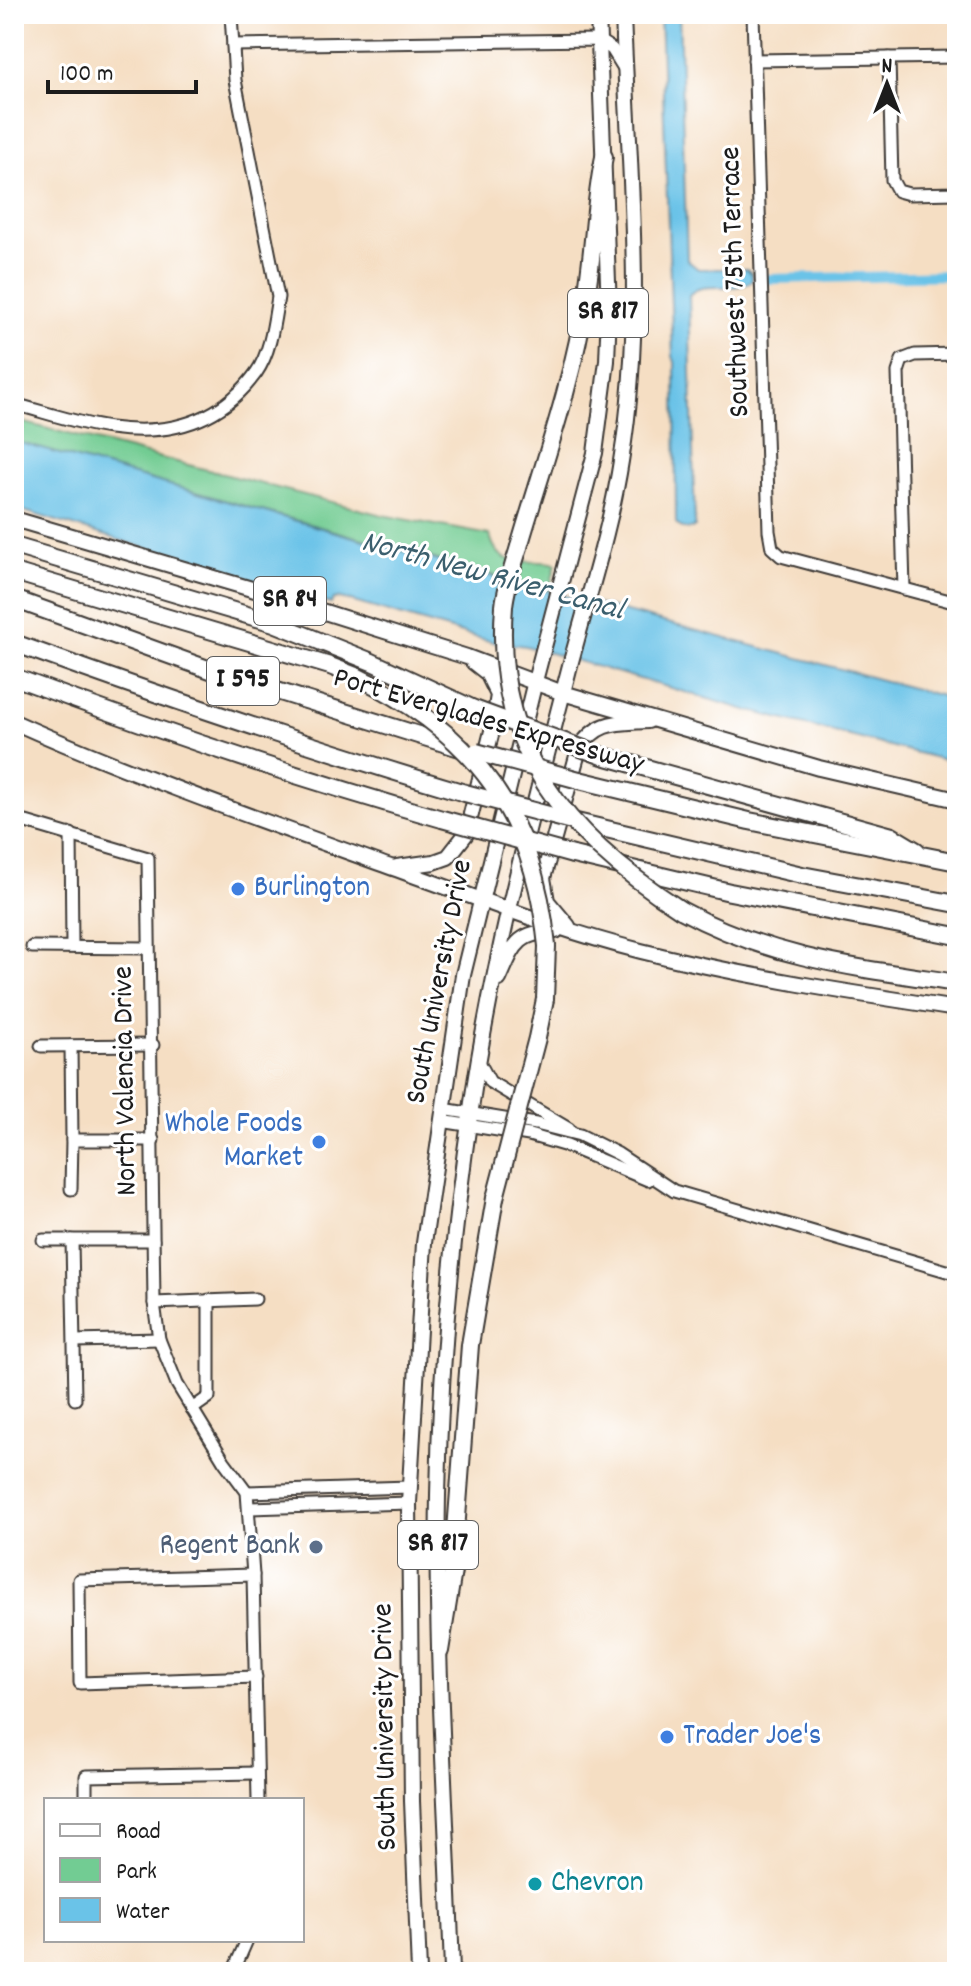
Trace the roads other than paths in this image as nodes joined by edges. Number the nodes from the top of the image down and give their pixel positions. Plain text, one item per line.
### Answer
1 (231, 14) edge
2 (598, 14) edge
3 (623, 14) edge
4 (753, 14) edge
5 (598, 40) junction
6 (233, 45) junction
7 (957, 57) edge
8 (889, 58) junction
9 (754, 60) junction
10 (625, 71) junction
11 (604, 157) junction
12 (957, 193) edge
13 (957, 354) edge
14 (14, 404) edge
15 (14, 519) edge
16 (14, 546) edge
17 (14, 572) edge
18 (904, 589) junction
19 (14, 599) edge
20 (957, 603) edge
21 (14, 643) edge
22 (467, 657) junction
23 (14, 677) edge
24 (535, 681) junction
25 (563, 693) junction
26 (656, 720) junction
27 (14, 722) edge
28 (957, 800) edge
29 (26, 822) dead end
30 (71, 834) junction
31 (925, 856) junction
32 (957, 862) edge
33 (392, 868) junction
34 (480, 899) junction
35 (957, 904) edge
36 (507, 909) junction
37 (572, 930) junction
38 (957, 936) edge
39 (72, 946) junction
40 (32, 947) dead end
41 (148, 948) junction
42 (957, 983) edge
43 (486, 1006) junction
44 (957, 1009) edge
45 (153, 1045) junction
46 (41, 1046) dead end
47 (71, 1046) junction
48 (478, 1059) junction
49 (442, 1115) junction
50 (469, 1119) junction
51 (580, 1135) junction
52 (72, 1140) junction
53 (153, 1140) junction
54 (663, 1185) junction
55 (71, 1189) dead end
56 (43, 1240) dead end
57 (72, 1240) junction
58 (153, 1240) junction
59 (957, 1274) edge
60 (255, 1299) dead end
61 (209, 1300) junction
62 (154, 1303) junction
63 (159, 1339) junction
64 (75, 1341) junction
65 (75, 1399) dead end
66 (192, 1409) junction
67 (410, 1487) junction
68 (247, 1492) junction
69 (409, 1503) junction
70 (250, 1508) junction
71 (253, 1575) junction
72 (440, 1651) junction
73 (256, 1677) junction
74 (257, 1773) junction
75 (86, 1798) edge
76 (258, 1798) edge
77 (246, 1942) edge
78 (14, 1953) edge
79 (21, 1972) edge
80 (233, 1972) edge
81 (419, 1972) edge
82 (452, 1972) edge

1 - 6 street
2 - 5 main road, South University Drive / SR 817
3 - 10 main road, South University Drive / SR 817
4 - 9 street, Southwest 75th Terrace
5 - 6 street
5 - 10 street
5 - 11 main road, South University Drive / SR 817
6 - 14 street
7 - 8 street
8 - 9 street
8 - 12 street
9 - 18 street, Southwest 75th Terrace
10 - 25 main road, South University Drive / SR 817
11 - 24 main road, South University Drive / SR 817
11 - 42 highway, bridge
13 - 18 street
15 - 22 main road, SR 84
16 - 31 highway, bridge
17 - 72 highway, bridge
18 - 20 street
19 - 31 highway, Port Everglades Expressway / I 595, bridge
21 - 35 highway, bridge
22 - 24 main road, SR 84
22 - 33 main road
23 - 38 highway, I 595, bridge
24 - 25 main road, SR 84
24 - 34 main road, South University Drive / SR 817
25 - 26 main road, SR 84
25 - 36 main road, South University Drive / SR 817
26 - 28 main road, SR 84
26 - 37 main road
27 - 33 main road
29 - 30 street
30 - 39 street
30 - 41 street, North Valencia Drive
31 - 32 highway, Port Everglades Expressway / I 595
33 - 34 main road
34 - 36 main road
34 - 49 main road, South University Drive / SR 817
36 - 37 main road
36 - 43 main road, South University Drive / SR 817
37 - 43 main road
37 - 44 main road
39 - 40 street
39 - 41 street
41 - 45 street, North Valencia Drive
43 - 48 main road, South University Drive / SR 817
45 - 47 street
45 - 53 street, North Valencia Drive
46 - 47 street
47 - 52 street
48 - 50 main road, South University Drive / SR 817
48 - 51 street
49 - 50 street
49 - 67 main road, South University Drive / SR 817
50 - 51 street
50 - 54 street
50 - 72 main road, South University Drive / SR 817
51 - 54 street
52 - 53 street
52 - 55 street
53 - 58 street, North Valencia Drive
54 - 59 street
56 - 57 street
57 - 58 street
57 - 64 street
58 - 62 street, North Valencia Drive
60 - 61 street
61 - 62 street
61 - 66 street
62 - 63 street, North Valencia Drive
63 - 64 street
63 - 66 street, North Valencia Drive
64 - 65 street
66 - 68 street, North Valencia Drive
67 - 68 street
67 - 69 main road, South University Drive / SR 817
68 - 70 street, North Valencia Drive
69 - 70 street
69 - 81 main road, South University Drive / SR 817
70 - 71 street, North Valencia Drive
71 - 73 street, North Valencia Drive
71 - 73 street
72 - 82 main road, South University Drive / SR 817
73 - 74 street, North Valencia Drive
74 - 75 street
74 - 76 street, North Valencia Drive
77 - 80 street
78 - 79 street

